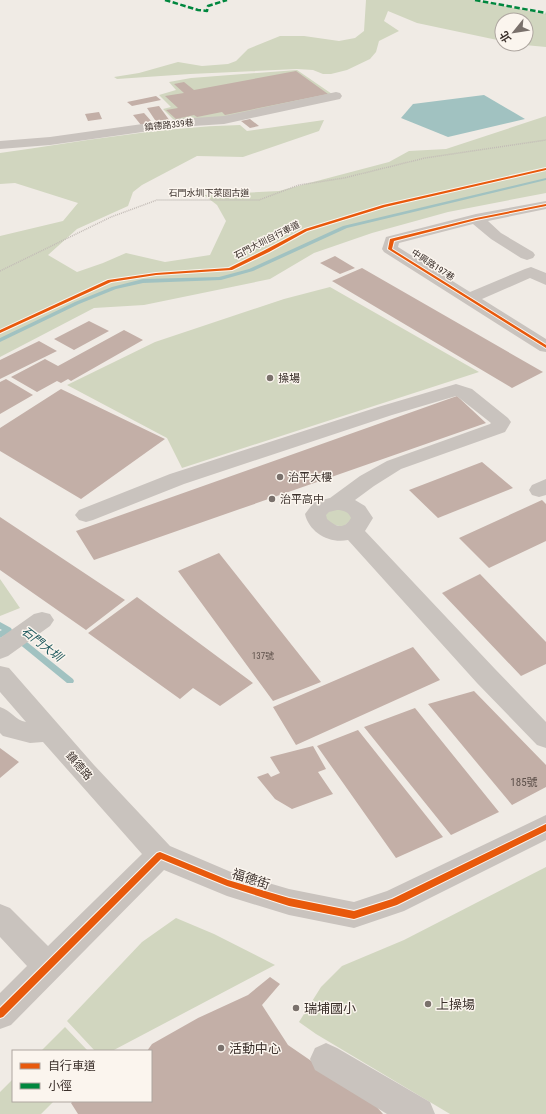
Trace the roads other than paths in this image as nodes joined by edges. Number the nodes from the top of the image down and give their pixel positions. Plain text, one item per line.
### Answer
1 (336, 96) dead end
2 (0, 145) edge
3 (544, 207) edge
4 (476, 219) junction
5 (527, 255) dead end
6 (546, 280) edge
7 (469, 299) junction
8 (546, 348) edge
9 (337, 503) junction
10 (86, 515) dead end
11 (352, 531) junction
12 (34, 625) dead end
13 (4, 648) edge
14 (0, 675) edge
15 (0, 716) edge
16 (50, 732) junction
17 (546, 738) edge
18 (546, 827) edge
19 (160, 855) junction
20 (0, 917) edge
21 (48, 967) junction
22 (0, 1014) edge
23 (326, 1059) dead end
24 (418, 1114) edge

1 - 2 street, 鎮德路339巷
3 - 4 street, 中興路197巷
4 - 5 street
4 - 7 street, 中興路197巷
6 - 7 street
7 - 8 street, 中興路197巷
9 - 10 street
9 - 11 street
9 - 11 street
11 - 17 street
12 - 13 street
14 - 16 street, 鎮德路
15 - 16 street
16 - 19 street, 鎮德路
18 - 19 street, 福德街
19 - 21 street
20 - 21 street
21 - 22 street
23 - 24 street

